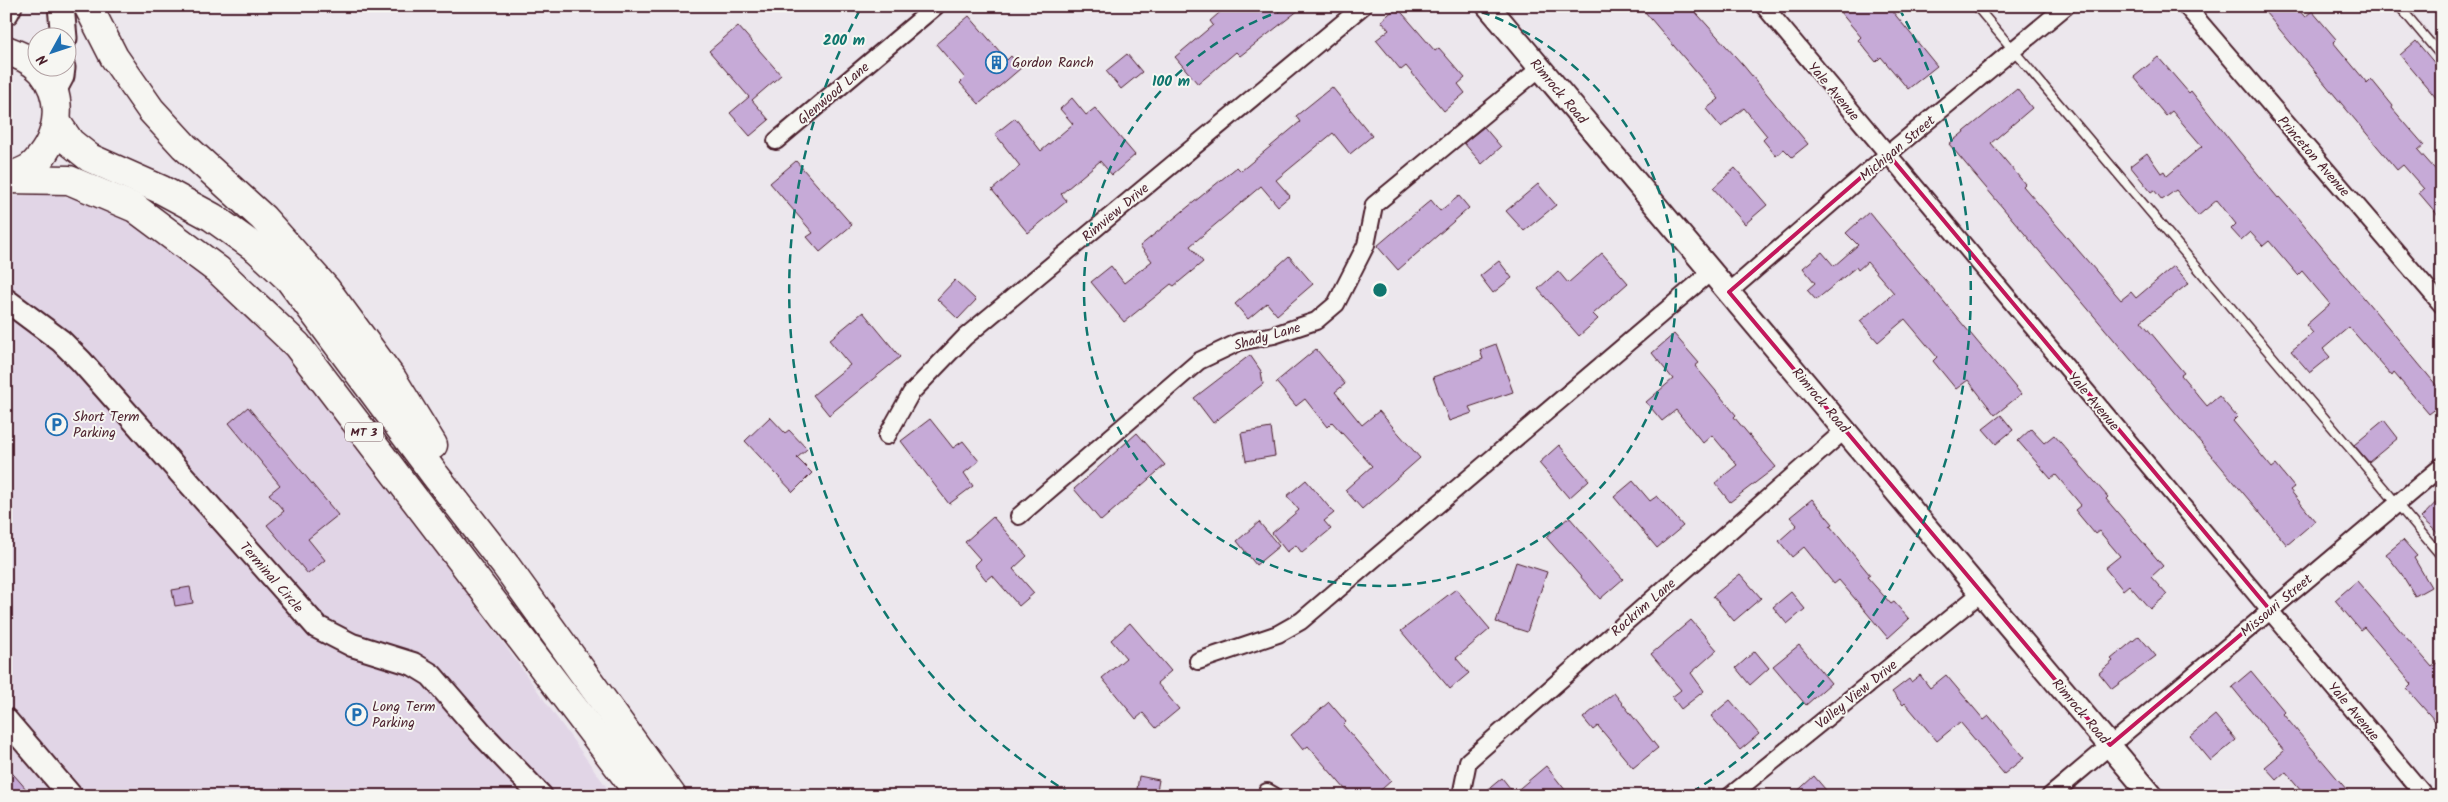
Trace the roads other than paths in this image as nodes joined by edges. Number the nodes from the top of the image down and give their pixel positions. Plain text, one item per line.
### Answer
1 (8, 6) edge
2 (61, 6) edge
3 (88, 6) edge
4 (936, 6) edge
5 (1363, 6) edge
6 (1488, 6) edge
7 (1764, 6) edge
8 (1976, 6) edge
9 (2066, 6) edge
10 (2186, 6) edge
11 (2399, 6) edge
12 (6, 12) edge
13 (63, 28) edge
14 (6, 50) edge
15 (2013, 50) junction
16 (2442, 57) edge
17 (1540, 68) junction
18 (58, 79) edge
19 (57, 123) junction
20 (776, 141) dead end
21 (1888, 154) junction
22 (6, 179) edge
23 (1712, 271) junction
24 (1729, 292) junction
25 (6, 300) edge
26 (2442, 305) edge
27 (6, 308) edge
28 (30, 319) junction
29 (1846, 430) junction
30 (887, 436) dead end
31 (2442, 466) edge
32 (2397, 504) junction
33 (1020, 516) dead end
34 (2442, 557) edge
35 (506, 566) junction
36 (1981, 593) junction
37 (2270, 610) junction
38 (1198, 661) dead end
39 (6, 720) edge
40 (2110, 746) junction
41 (71, 796) edge
42 (541, 796) edge
43 (640, 796) edge
44 (672, 796) edge
45 (1461, 796) edge
46 (1730, 796) edge
47 (2050, 796) edge
48 (2152, 796) edge
49 (2425, 796) edge

1 - 12 main road
2 - 13 main road
3 - 35 highway
4 - 20 street, Glenwood Lane
5 - 30 street, Rimview Drive
6 - 17 main road, Rimrock Road
7 - 21 street, Yale Avenue
8 - 15 lane
9 - 15 street, Michigan Street
10 - 26 street, Princeton Avenue
11 - 16 lane
14 - 18 highway
15 - 21 street, Michigan Street
15 - 32 lane
17 - 23 main road, Rimrock Road
17 - 33 street, Shady Lane
18 - 19 highway
19 - 22 highway
19 - 35 highway
21 - 24 street, Michigan Street
21 - 37 street, Yale Avenue
22 - 43 highway, MT 3
23 - 24 main road, Rimrock Road
23 - 38 street
24 - 29 main road, Rimrock Road
25 - 28 main road, Terminal Circle
27 - 28 main road, Terminal Circle
28 - 42 main road, Terminal Circle
29 - 36 main road, Rimrock Road
29 - 45 street, Rockrim Lane
31 - 32 street, Missouri Street
32 - 34 lane
32 - 37 street, Missouri Street
35 - 44 highway
36 - 40 main road, Rimrock Road
36 - 46 street, Valley View Drive
37 - 40 street, Missouri Street
37 - 49 street, Yale Avenue
39 - 41 main road
40 - 47 street, Missouri Street
40 - 48 main road, Rimrock Road

